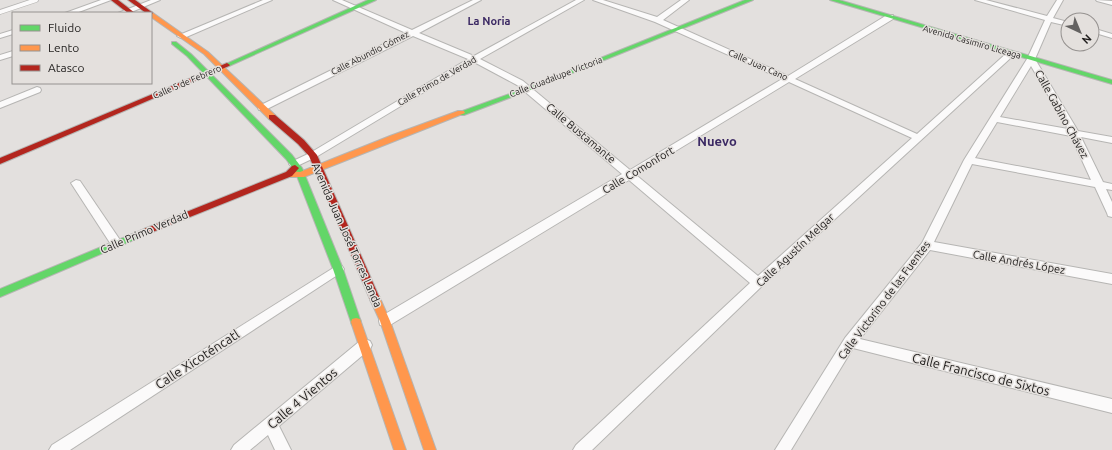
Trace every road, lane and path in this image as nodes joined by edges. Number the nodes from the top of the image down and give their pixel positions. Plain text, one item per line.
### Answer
1 (36, 0) edge
2 (108, 0) edge
3 (114, 0) edge
4 (132, 0) edge
5 (157, 0) edge
6 (269, 0) edge
7 (336, 0) edge
8 (373, 0) edge
9 (478, 0) edge
10 (581, 0) edge
11 (596, 0) edge
12 (686, 0) edge
13 (750, 0) edge
14 (832, 0) edge
15 (847, 0) edge
16 (978, 0) edge
17 (1060, 0) edge
18 (1099, 0) edge
19 (1112, 3) edge
20 (140, 6) junction
21 (354, 8) junction
22 (0, 12) edge
23 (72, 12) edge
24 (127, 12) edge
25 (148, 12) edge
26 (152, 15) edge
27 (890, 17) junction
28 (1049, 19) junction
29 (658, 20) junction
30 (1060, 22) edge
31 (678, 29) junction
32 (12, 32) edge
33 (413, 32) junction
34 (1100, 32) edge
35 (0, 36) edge
36 (181, 36) junction
37 (1112, 36) edge
38 (166, 38) dead end
39 (12, 53) edge
40 (1012, 53) junction
41 (1032, 56) junction
42 (0, 58) edge
43 (474, 60) junction
44 (221, 68) junction
45 (207, 73) junction
46 (1112, 77) edge
47 (789, 79) junction
48 (1112, 82) edge
49 (528, 89) junction
50 (36, 90) dead end
51 (0, 104) edge
52 (262, 108) junction
53 (994, 119) junction
54 (1075, 134) junction
55 (917, 137) junction
56 (1112, 140) edge
57 (361, 151) junction
58 (313, 157) junction
59 (969, 160) junction
60 (0, 161) edge
61 (297, 169) junction
62 (318, 169) junction
63 (630, 174) junction
64 (76, 184) dead end
65 (1098, 185) junction
66 (1112, 187) edge
67 (1112, 213) edge
68 (116, 243) junction
69 (926, 245) junction
70 (338, 269) junction
71 (1112, 278) edge
72 (758, 283) junction
73 (0, 293) edge
74 (385, 321) junction
75 (850, 342) junction
76 (364, 345) junction
77 (1112, 406) edge
78 (270, 424) junction
79 (57, 450) edge
80 (239, 450) edge
81 (283, 450) edge
82 (400, 450) edge
83 (430, 450) edge
84 (581, 450) edge
85 (784, 450) edge

1 - 22 lane
2 - 23 street
3 - 24 main road
4 - 20 main road, Avenida Juan José Torres Landa
5 - 20 street
6 - 36 street
7 - 21 street, Calle Bustamante
8 - 21 main road, Calle 5 de Febrero
9 - 33 street, Calle Abundio Gómez
10 - 43 street, Calle Primo de Verdad
11 - 29 street, Calle Juan Cano
12 - 29 street
13 - 31 main road, Calle Guadalupe Victoria
14 - 27 main road, Avenida Casimiro Liceaga
15 - 41 main road, Avenida Casimiro Liceaga
16 - 28 street
17 - 28 street, Calle Victorino de las Fuentes
18 - 19 street
20 - 24 street
20 - 25 main road, Avenida Juan José Torres Landa
21 - 33 street, Calle Bustamante
21 - 44 main road, Calle 5 de Febrero
26 - 36 main road, Avenida Juan José Torres Landa
27 - 40 main road, Avenida Casimiro Liceaga
27 - 47 street, Calle Comonfort
28 - 30 street
28 - 41 street, Calle Victorino de las Fuentes
29 - 31 street, Calle Juan Cano
31 - 47 street, Calle Juan Cano
31 - 49 main road, Calle Guadalupe Victoria
32 - 35 street
33 - 43 street, Calle Bustamante
33 - 52 street, Calle Abundio Gómez
34 - 37 street
36 - 44 main road, Avenida Juan José Torres Landa
38 - 45 main road, Avenida Juan José Torres Landa
39 - 42 street
40 - 41 main road, Avenida Casimiro Liceaga
40 - 55 street, Calle Agustín Melgar
41 - 46 main road, Avenida Casimiro Liceaga
41 - 48 main road, Avenida Casimiro Liceaga
41 - 53 street, Calle Victorino de las Fuentes
41 - 54 street, Calle Gabino Chávez
43 - 49 street, Calle Bustamante
43 - 58 street, Calle Primo de Verdad
44 - 45 main road, Calle 5 de Febrero
44 - 52 main road, Avenida Juan José Torres Landa
45 - 60 main road, Calle 5 de Febrero
45 - 61 main road, Avenida Juan José Torres Landa
47 - 55 street, Calle Juan Cano
47 - 63 street, Calle Comonfort
49 - 57 main road, Calle Guadalupe Victoria
49 - 63 street, Calle Bustamante
50 - 51 street
52 - 58 main road, Avenida Juan José Torres Landa
53 - 54 street
53 - 59 street, Calle Victorino de las Fuentes
54 - 56 street
54 - 65 street, Calle Gabino Chávez
55 - 72 street, Calle Agustín Melgar
57 - 58 main road, Calle Guadalupe Victoria
57 - 62 main road, Calle Guadalupe Victoria
58 - 61 main road, Calle Guadalupe Victoria
58 - 62 main road, Avenida Juan José Torres Landa
59 - 65 street
59 - 69 street, Calle Victorino de las Fuentes
61 - 62 main road, Calle Guadalupe Victoria
61 - 68 main road, Calle Primo Verdad
61 - 70 main road, Avenida Juan José Torres Landa
62 - 74 main road, Avenida Juan José Torres Landa
63 - 72 street, Calle Bustamante
63 - 74 street, Calle Comonfort
64 - 68 street
65 - 66 street
65 - 67 street, Calle Gabino Chávez
68 - 73 main road, Calle Primo Verdad
69 - 71 street, Calle Andrés López
69 - 75 street, Calle Victorino de las Fuentes
70 - 76 main road, Avenida Juan José Torres Landa
70 - 79 street, Calle Xicoténcatl
72 - 84 street, Calle Agustín Melgar
74 - 83 main road, Avenida Juan José Torres Landa
75 - 77 street, Calle Francisco de Sixtos
75 - 85 street, Calle Victorino de las Fuentes
76 - 78 street, Calle 4 Vientos
76 - 82 main road, Avenida Juan José Torres Landa
78 - 80 street, Calle 4 Vientos
78 - 81 street

